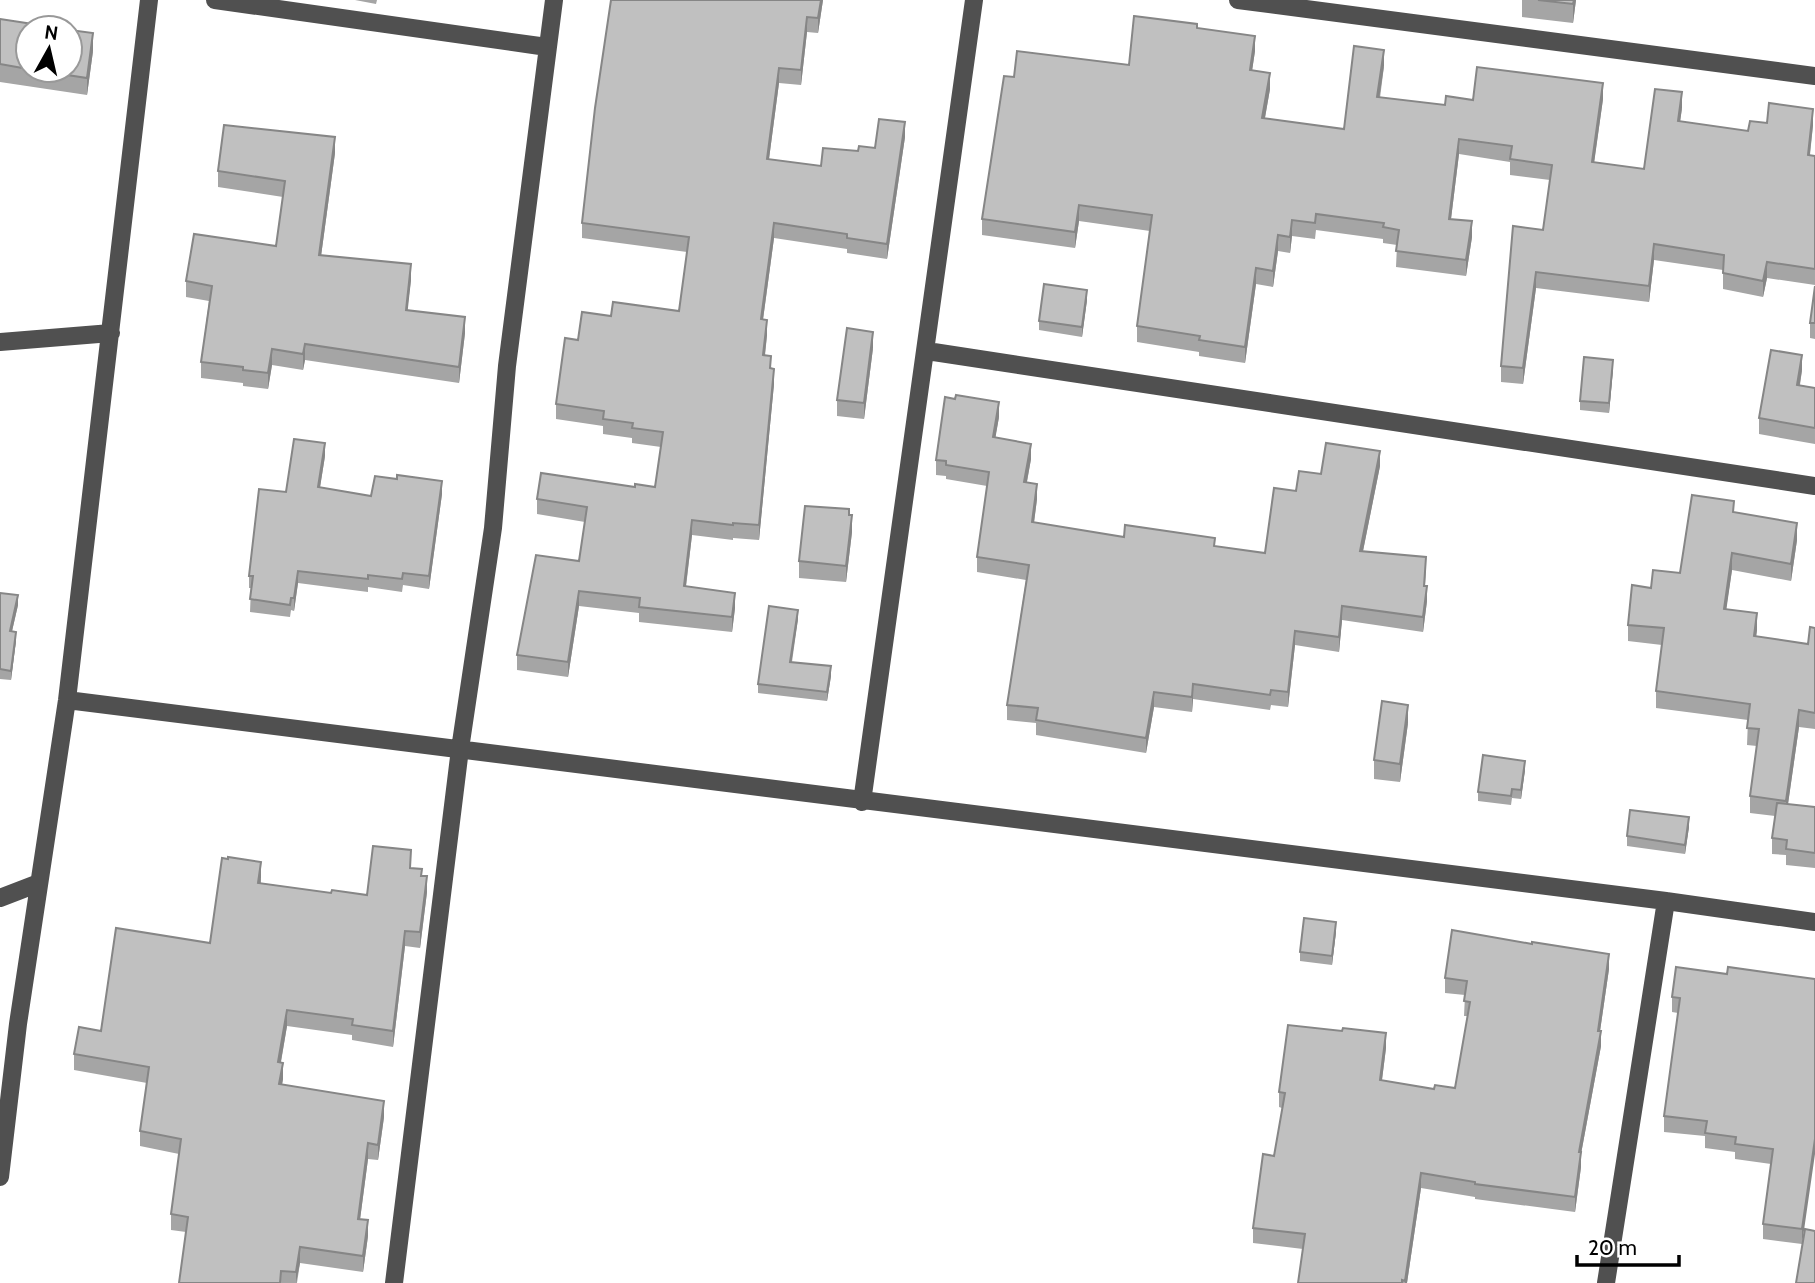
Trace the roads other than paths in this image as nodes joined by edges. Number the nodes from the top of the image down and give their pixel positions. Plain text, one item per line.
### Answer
1 (149, 0) edge
2 (215, 0) edge
3 (554, 0) edge
4 (974, 0) edge
5 (1238, 0) edge
6 (547, 47) junction
7 (1815, 76) edge
8 (111, 333) junction
9 (0, 342) edge
10 (927, 351) junction
11 (1815, 486) edge
12 (67, 700) junction
13 (460, 749) junction
14 (862, 802) junction
15 (39, 883) junction
16 (0, 898) edge
17 (1666, 901) junction
18 (1815, 922) edge
19 (0, 1177) edge
20 (394, 1283) edge
21 (1606, 1283) edge

1 - 8 street
2 - 6 street
3 - 6 street
4 - 10 street
5 - 7 street
6 - 13 street
8 - 9 street
8 - 12 street
10 - 11 street
10 - 14 street
12 - 13 street
12 - 15 street
13 - 14 street
13 - 20 street
14 - 17 street
15 - 16 street
15 - 19 street
17 - 18 street
17 - 21 street

